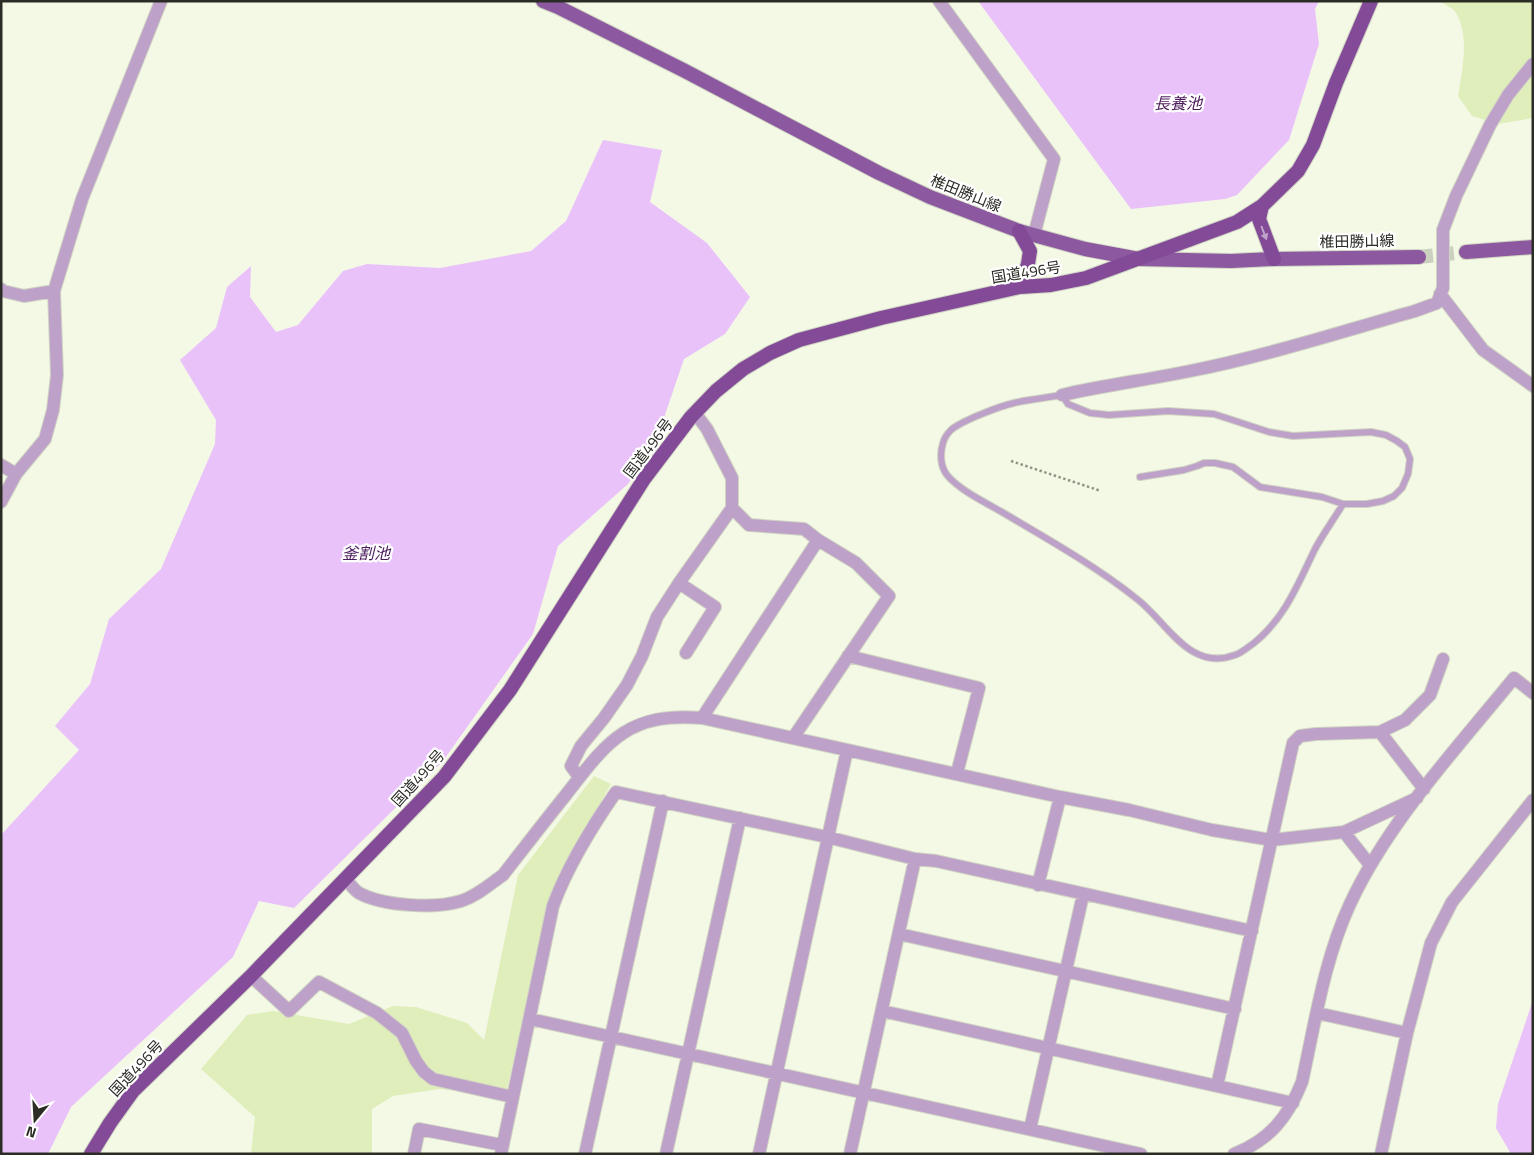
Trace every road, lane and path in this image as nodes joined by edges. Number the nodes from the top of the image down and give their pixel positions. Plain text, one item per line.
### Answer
1 (161, 1) edge
2 (542, 1) edge
3 (939, 1) edge
4 (1371, 1) edge
5 (559, 4) edge
6 (1533, 64) edge
7 (1262, 206) junction
8 (1019, 231) junction
9 (1034, 235) junction
10 (1533, 247) edge
11 (1466, 252) tunnel mouth
12 (1419, 257) tunnel mouth
13 (1274, 258) junction
14 (1139, 259) junction
15 (1020, 287) junction
16 (1, 289) edge
17 (54, 290) junction
18 (1440, 294) junction
19 (1533, 386) edge
20 (1062, 395) junction
21 (695, 414) junction
22 (1011, 461) dead end
23 (1, 465) edge
24 (16, 474) junction
25 (1140, 477) dead end
26 (1101, 491) dead end
27 (1, 502) edge
28 (1343, 504) junction
29 (732, 509) junction
30 (818, 540) junction
31 (679, 583) junction
32 (686, 652) dead end
33 (848, 656) junction
34 (1443, 659) dead end
35 (1533, 693) edge
36 (702, 718) junction
37 (1380, 732) junction
38 (793, 738) junction
39 (847, 750) junction
40 (957, 773) junction
41 (579, 777) junction
42 (1421, 793) junction
43 (1060, 796) junction
44 (1533, 800) edge
45 (663, 801) junction
46 (740, 818) junction
47 (1344, 832) junction
48 (827, 837) junction
49 (1272, 840) junction
50 (916, 858) junction
51 (1370, 865) junction
52 (346, 879) junction
53 (1038, 885) junction
54 (1083, 895) junction
55 (1252, 931) junction
56 (899, 934) junction
57 (1066, 971) junction
58 (251, 976) junction
59 (1235, 1009) junction
60 (882, 1011) junction
61 (1317, 1013) junction
62 (530, 1018) junction
63 (1407, 1033) junction
64 (611, 1036) junction
65 (1048, 1048) junction
66 (688, 1054) junction
67 (776, 1073) junction
68 (1217, 1086) junction
69 (864, 1092) junction
70 (513, 1097) junction
71 (1293, 1103) junction
72 (1030, 1129) junction
73 (501, 1149) edge
74 (1133, 1153) edge
75 (1380, 1153) edge
76 (91, 1154) edge
77 (414, 1154) edge
78 (585, 1154) edge
79 (666, 1154) edge
80 (759, 1154) edge
81 (850, 1154) edge
82 (1234, 1154) edge

1 - 17 street
2 - 5 main road, 椎田勝山線
3 - 9 street
4 - 7 highway, 国道496号
5 - 8 main road, 椎田勝山線
6 - 18 street
7 -> 13 highway
7 - 14 highway, 国道496号
8 - 9 main road, 椎田勝山線
8 - 15 highway
9 - 14 main road, 椎田勝山線
10 - 11 main road
12 - 13 main road, 椎田勝山線
13 - 14 main road, 椎田勝山線
14 - 15 highway, 国道496号
15 - 21 highway, 国道496号
16 - 17 street
17 - 24 street
18 - 19 street
18 - 20 street
20 - 28 lane
20 - 28 lane
21 - 29 street
21 - 52 highway, 国道496号
22 - 26 path
23 - 24 street
24 - 27 street
25 - 28 lane
29 - 30 street
29 - 31 street
30 - 33 street
30 - 36 street
31 - 32 street
31 - 41 street
33 - 38 street
33 - 40 street
34 - 37 street
35 - 42 street
36 - 38 street
36 - 41 street
37 - 42 street
37 - 49 street
38 - 39 street
39 - 40 street
39 - 48 street
40 - 43 street
41 - 52 street
42 - 47 street
42 - 51 street
43 - 49 street
43 - 53 street
44 - 63 street
45 - 46 street
45 - 62 street
45 - 64 street
46 - 48 street
46 - 66 street
47 - 49 street
47 - 51 street
48 - 50 street
48 - 67 street
49 - 55 street
50 - 53 street
50 - 56 street
51 - 61 street
52 - 58 highway, 国道496号
53 - 54 street
54 - 55 street
54 - 57 street
55 - 59 street
56 - 57 street
56 - 60 street
57 - 59 street
57 - 65 street
58 - 70 street
58 - 76 highway, 国道496号
59 - 68 street
60 - 65 street
60 - 69 street
61 - 63 street
61 - 71 street
62 - 64 street
62 - 70 street
63 - 75 street
64 - 66 street
64 - 78 street
65 - 68 street
65 - 72 street
66 - 67 street
66 - 79 street
67 - 69 street
67 - 80 street
68 - 71 street
69 - 72 street
69 - 81 street
70 - 73 street
71 - 82 street
72 - 74 street
73 - 77 street

